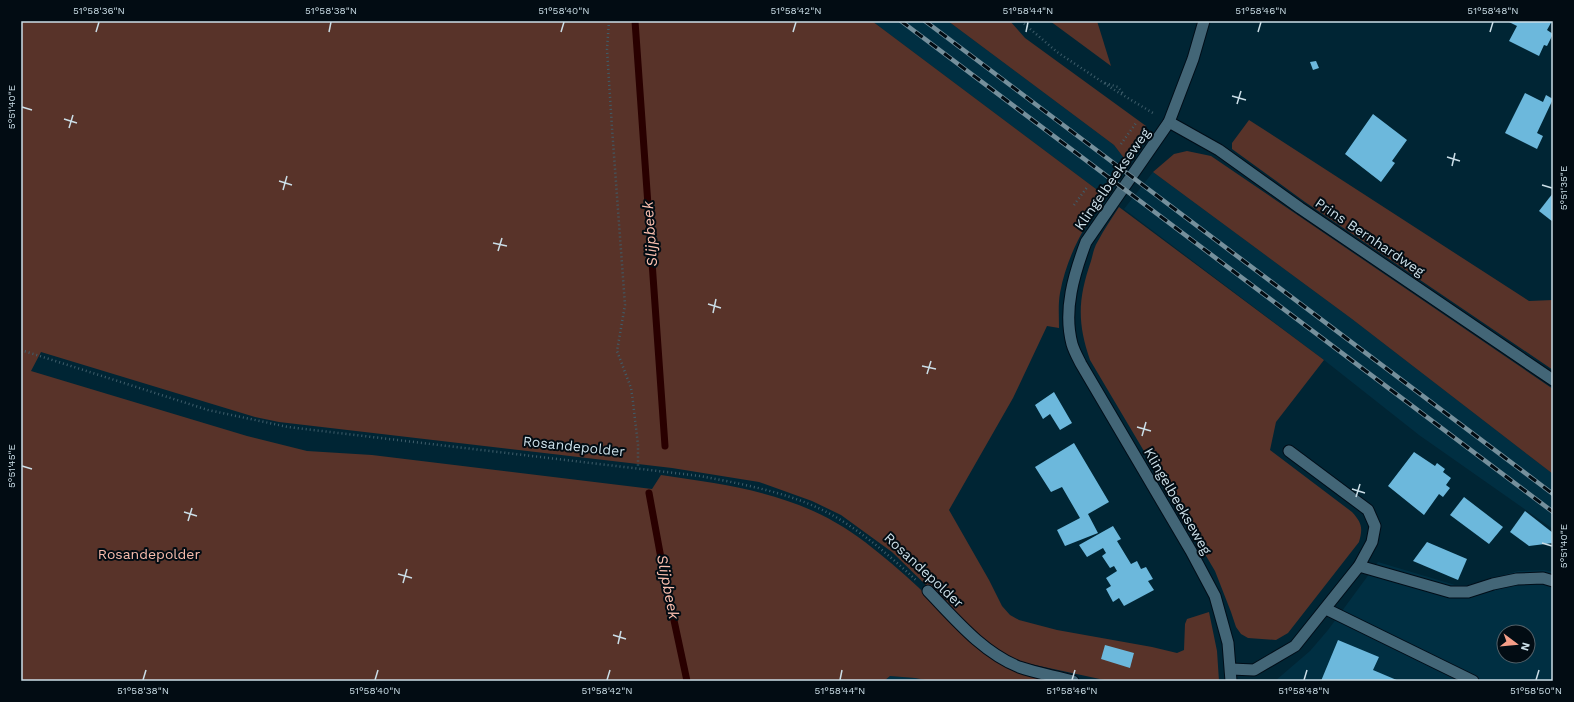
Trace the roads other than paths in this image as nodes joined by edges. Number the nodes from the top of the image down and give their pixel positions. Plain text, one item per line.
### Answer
1 (1204, 21) edge
2 (1169, 122) junction
3 (1553, 380) edge
4 (1289, 451) dead end
5 (1359, 566) junction
6 (1553, 581) edge
7 (928, 591) road end
8 (1326, 609) junction
9 (1231, 669) junction
10 (1073, 681) edge
11 (1232, 681) edge
12 (1473, 681) edge

1 - 2 street, Klingelbeekseweg
2 - 3 street, Prins Bernhardweg
2 - 9 street, Klingelbeekseweg
4 - 5 street
5 - 6 street
5 - 8 street
7 - 10 street, Rosandepolder
8 - 9 street
8 - 12 street
9 - 11 street, Klingelbeekseweg

